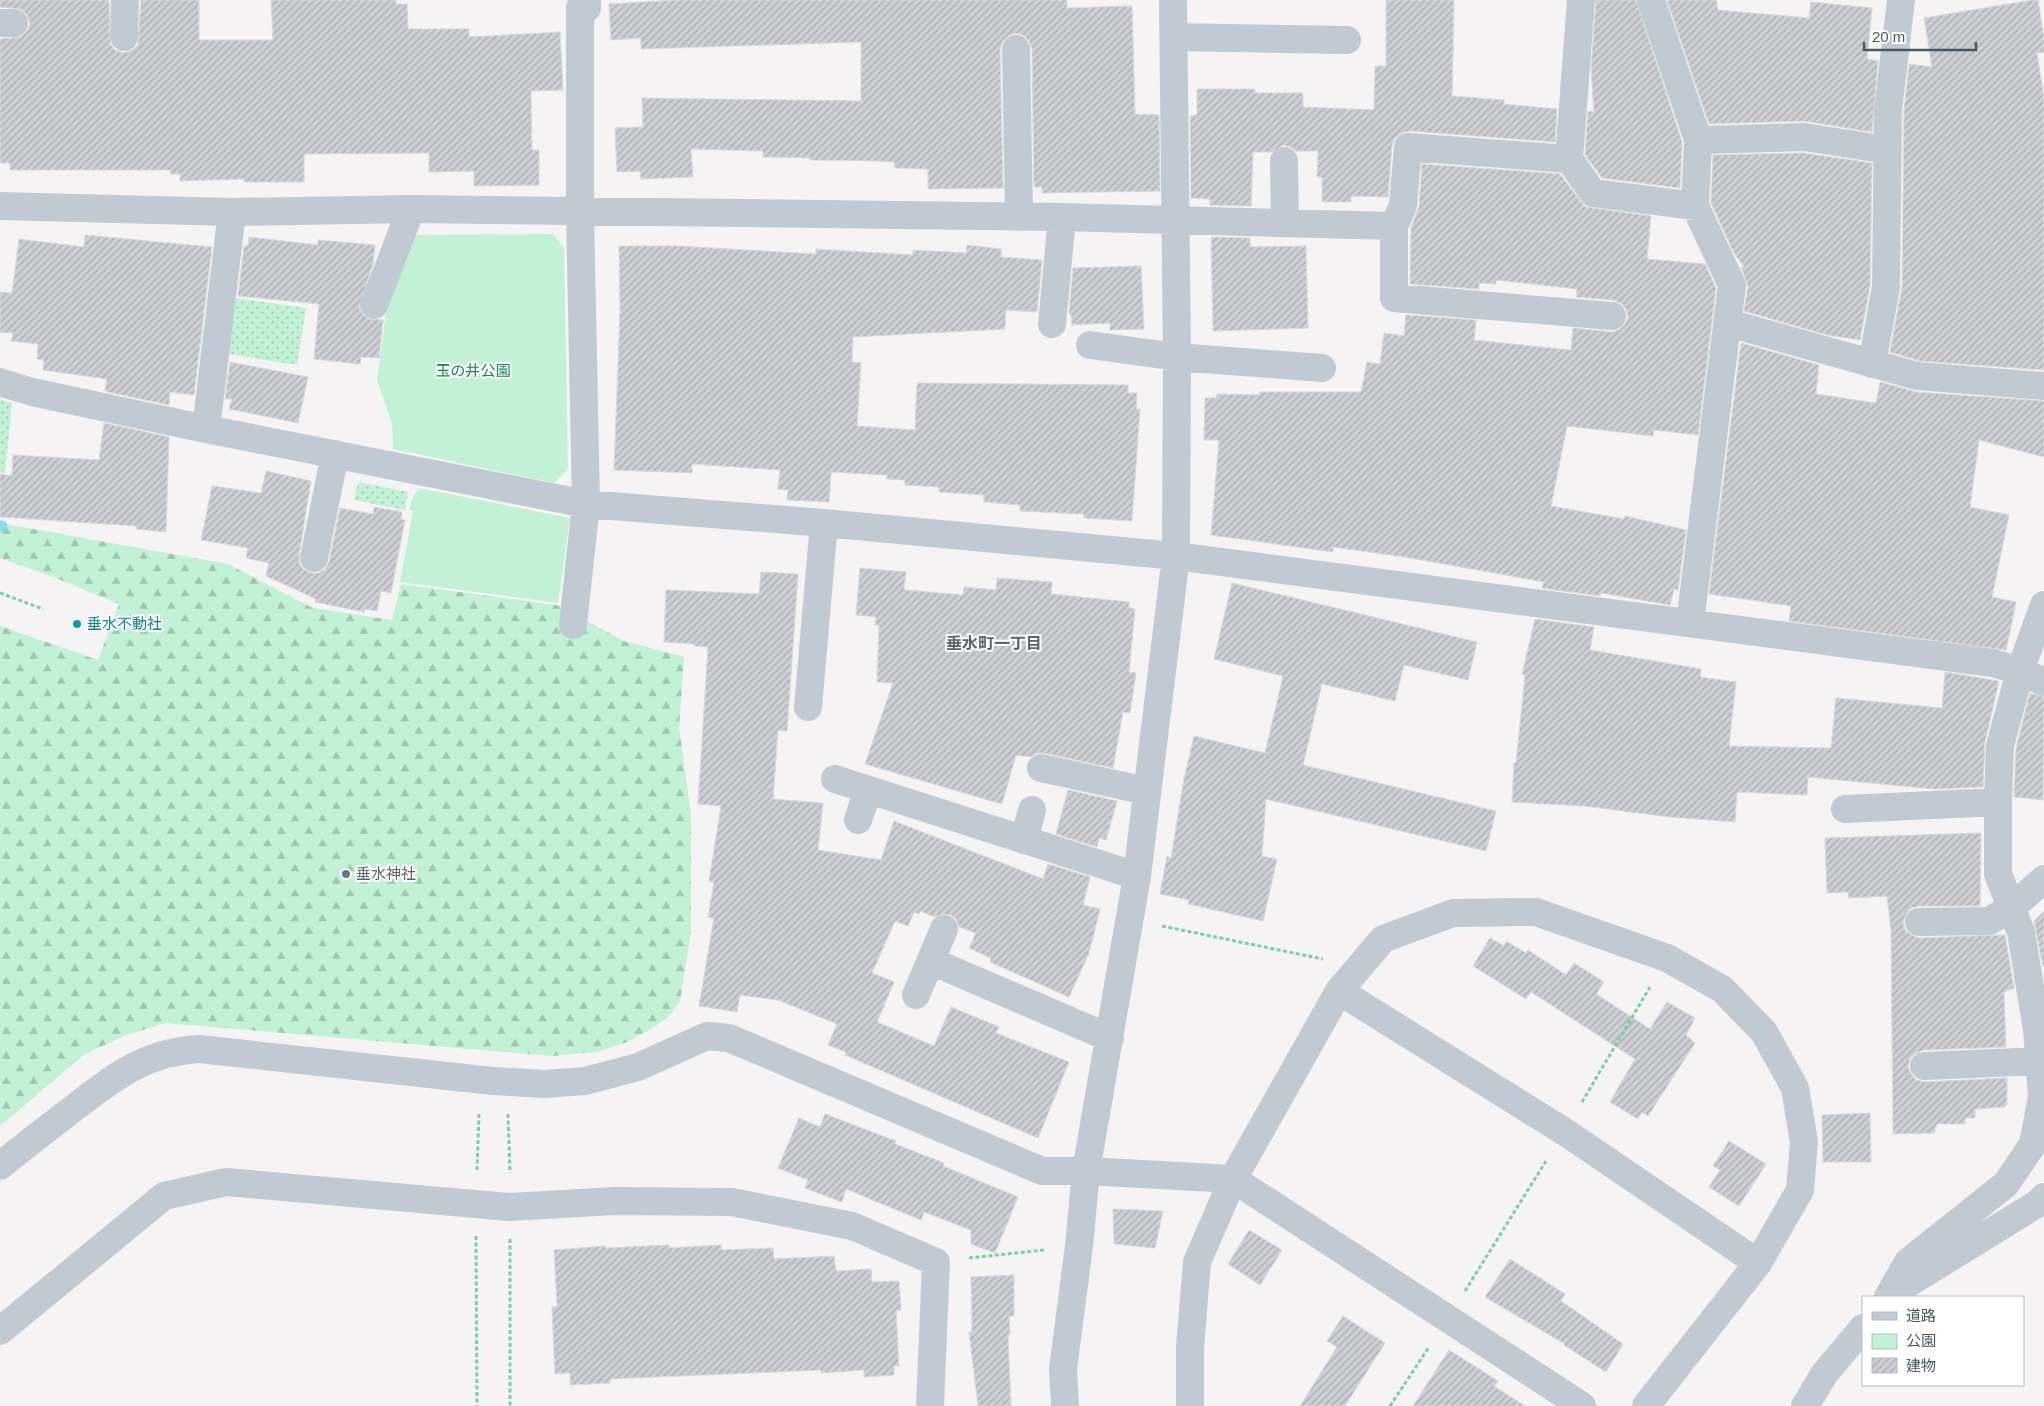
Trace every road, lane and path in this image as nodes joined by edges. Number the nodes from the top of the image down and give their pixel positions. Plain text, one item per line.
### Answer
1 (125, 0) edge
2 (587, 0) edge
3 (1173, 0) edge
4 (1581, 0) edge
5 (1651, 0) edge
6 (1901, 0) edge
7 (124, 38) dead end
8 (1174, 38) junction
9 (1347, 40) dead end
10 (1016, 50) dead end
11 (1698, 140) junction
12 (1888, 150) junction
13 (1569, 159) junction
14 (1284, 161) dead end
15 (0, 206) edge
16 (1695, 206) junction
17 (411, 209) junction
18 (232, 212) junction
19 (580, 212) junction
20 (1019, 216) junction
21 (1062, 217) junction
22 (1175, 219) junction
23 (1285, 222) junction
24 (1394, 226) junction
25 (374, 305) dead end
26 (1612, 316) dead end
27 (1728, 323) junction
28 (1052, 324) dead end
29 (1090, 345) dead end
30 (1177, 357) junction
31 (1872, 364) junction
32 (1322, 368) dead end
33 (0, 382) edge
34 (2044, 386) edge
35 (206, 429) junction
36 (335, 454) junction
37 (586, 504) junction
38 (824, 523) junction
39 (1176, 556) junction
40 (314, 558) dead end
41 (0, 593) edge
42 (2044, 605) edge
43 (43, 609) dead end
44 (1690, 623) junction
45 (573, 625) dead end
46 (2032, 676) edge
47 (808, 707) dead end
48 (1041, 768) dead end
49 (835, 779) dead end
50 (868, 790) junction
51 (1147, 791) junction
52 (1998, 802) junction
53 (1844, 809) dead end
54 (1032, 810) dead end
55 (858, 820) dead end
56 (1024, 840) junction
57 (1137, 876) junction
58 (2044, 879) edge
59 (2010, 909) junction
60 (1130, 919) junction
61 (1919, 922) dead end
62 (944, 929) dead end
63 (1667, 958) junction
64 (931, 961) junction
65 (1339, 991) junction
66 (916, 995) dead end
67 (1110, 1038) junction
68 (2040, 1061) junction
69 (1924, 1066) dead end
70 (493, 1081) junction
71 (1564, 1132) junction
72 (0, 1166) edge
73 (1086, 1171) junction
74 (1233, 1179) junction
75 (2044, 1197) edge
76 (476, 1202) junction
77 (1079, 1246) junction
78 (936, 1262) junction
79 (1758, 1263) junction
80 (1890, 1296) edge
81 (1448, 1319) junction
82 (1862, 1329) edge
83 (0, 1331) edge
84 (477, 1406) edge
85 (930, 1406) edge
86 (1065, 1406) edge
87 (1190, 1406) edge
88 (1390, 1406) edge
89 (1582, 1406) edge
90 (1646, 1406) edge
91 (1805, 1406) edge

1 - 7 street
2 - 19 street
3 - 8 street
4 - 13 street
5 - 11 street
6 - 12 street
8 - 9 street
8 - 22 street
10 - 20 street
11 - 12 street
11 - 16 street
12 - 31 street
13 - 16 street
13 - 24 street
14 - 23 street
15 - 18 street
16 - 27 street
17 - 18 street
17 - 19 street
17 - 25 street
18 - 35 street
19 - 20 street
19 - 37 street
20 - 21 street
21 - 22 street
21 - 28 street
22 - 23 street
22 - 30 street
23 - 24 street
24 - 26 street
27 - 31 street
27 - 44 street
29 - 30 street
30 - 32 street
30 - 39 street
31 - 34 street
33 - 35 street
35 - 36 street
36 - 37 street
36 - 40 street
37 - 38 street
37 - 45 street
38 - 39 street
38 - 47 street
39 - 44 street
39 - 51 street
41 - 43 path
42 - 46 street
44 - 46 street
46 - 52 street
48 - 51 street
49 - 50 street
50 - 55 street
50 - 56 street
51 - 57 street
52 - 53 street
52 - 59 street
54 - 56 street
56 - 57 street
57 - 60 street
58 - 59 street
59 - 61 street
59 - 68 street
60 - 65 path
60 - 67 street
62 - 64 street
63 - 65 street
63 - 71 path
63 - 79 street
64 - 66 street
64 - 67 street
65 - 71 street
65 - 74 street
67 - 73 street
68 - 69 street
68 - 80 street
70 - 72 street
70 - 73 street
70 - 76 path
71 - 79 street
71 - 81 path
73 - 74 street
73 - 77 street
74 - 81 street
74 - 87 street
75 - 80 street
76 - 78 street
76 - 83 street
76 - 84 path
77 - 78 path
77 - 86 street
78 - 85 street
79 - 90 street
81 - 88 path
81 - 89 street
82 - 91 street

